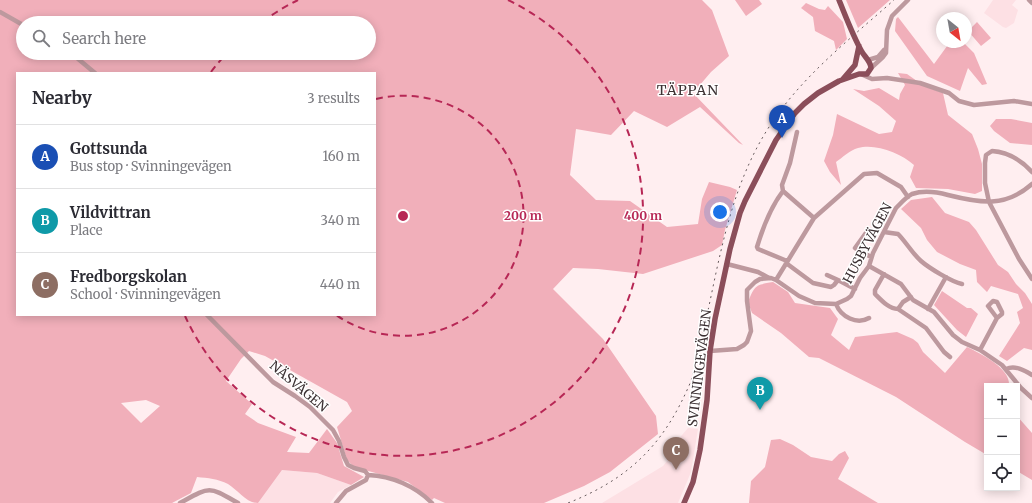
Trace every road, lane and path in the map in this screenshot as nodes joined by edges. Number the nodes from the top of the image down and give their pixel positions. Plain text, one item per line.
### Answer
1 (839, 0) edge
2 (908, 0) edge
3 (1029, 0) edge
4 (1032, 3) edge
5 (0, 12) edge
6 (16, 21) edge
7 (859, 46) junction
8 (886, 49) junction
9 (79, 60) edge
10 (856, 63) junction
11 (870, 64) junction
12 (94, 72) edge
13 (860, 74) junction
14 (878, 78) junction
15 (840, 81) junction
16 (1032, 104) edge
17 (797, 132) dead end
18 (1032, 172) edge
19 (1032, 184) edge
20 (783, 191) junction
21 (908, 197) junction
22 (989, 202) junction
23 (814, 218) junction
24 (868, 230) dead end
25 (884, 232) junction
26 (871, 257) junction
27 (786, 262) junction
28 (727, 264) junction
29 (869, 266) junction
30 (884, 274) junction
31 (827, 275) dead end
32 (946, 277) junction
33 (773, 279) junction
34 (1032, 279) edge
35 (838, 280) junction
36 (962, 284) dead end
37 (855, 289) junction
38 (911, 297) junction
39 (836, 304) junction
40 (898, 309) junction
41 (928, 309) junction
42 (208, 316) edge
43 (869, 318) dead end
44 (997, 318) dead end
45 (980, 350) junction
46 (710, 351) junction
47 (950, 357) dead end
48 (1006, 369) junction
49 (1032, 375) edge
50 (1032, 398) edge
51 (368, 475) junction
52 (180, 503) edge
53 (238, 503) edge
54 (336, 503) edge
55 (432, 503) edge
56 (684, 503) edge

1 - 7 main road
2 - 8 street
3 - 4 street
5 - 6 street
7 - 10 main road
7 - 11 main road
8 - 11 street
8 - 11 street
9 - 12 street
10 - 11 main road
10 - 13 main road
10 - 15 main road, SVINNINGEVÄGEN
11 - 13 main road, SVINNINGEVÄGEN
11 - 14 street
13 - 14 street
13 - 15 main road, SVINNINGEVÄGEN
14 - 16 street
15 - 28 main road, SVINNINGEVÄGEN
17 - 20 street
18 - 22 street
19 - 22 street, HUSBYVÄGEN
20 - 23 street
20 - 27 street
21 - 22 street, HUSBYVÄGEN
21 - 23 street
21 - 25 street, HUSBYVÄGEN
22 - 34 street
23 - 27 street
24 - 26 street
25 - 26 street, HUSBYVÄGEN
25 - 32 street
26 - 29 street, HUSBYVÄGEN
27 - 33 street
27 - 35 street
28 - 33 street
28 - 46 main road, SVINNINGEVÄGEN
29 - 30 street
29 - 37 street, HUSBYVÄGEN
30 - 38 street
30 - 40 street
31 - 35 street
32 - 36 street
32 - 41 street
33 - 39 street
33 - 46 street
35 - 37 street
37 - 39 street, HUSBYVÄGEN
38 - 40 street
38 - 41 street
39 - 43 street
40 - 47 street
41 - 45 street
42 - 51 street, NÄSVÄGEN
44 - 45 street
45 - 48 street
46 - 56 main road, SVINNINGEVÄGEN
48 - 49 street
48 - 50 street
51 - 54 street
51 - 55 street, NÄSVÄGEN
52 - 53 street

